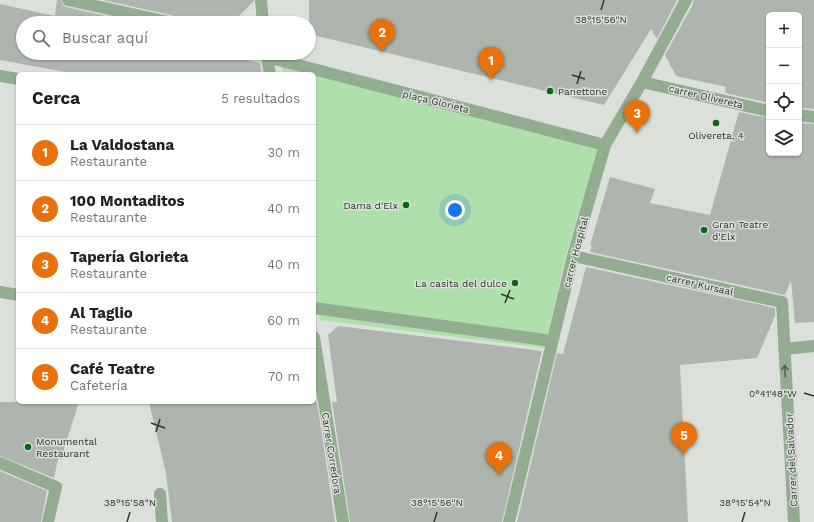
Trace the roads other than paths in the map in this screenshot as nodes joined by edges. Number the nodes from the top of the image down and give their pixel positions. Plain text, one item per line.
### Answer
1 (68, 0) edge
2 (261, 0) edge
3 (686, 0) edge
4 (141, 16) edge
5 (262, 16) edge
6 (267, 60) edge
7 (285, 60) edge
8 (270, 72) edge
9 (0, 76) edge
10 (16, 79) edge
11 (642, 82) junction
12 (766, 110) edge
13 (802, 115) edge
14 (814, 117) edge
15 (605, 144) junction
16 (573, 256) junction
17 (0, 292) edge
18 (16, 295) edge
19 (316, 308) edge
20 (552, 341) junction
21 (814, 346) edge
22 (316, 350) edge
23 (784, 350) junction
24 (0, 463) edge
25 (160, 494) dead end
26 (48, 522) edge
27 (162, 522) edge
28 (343, 522) edge
29 (509, 522) edge
30 (794, 522) edge

1 - 4 street
2 - 5 street
3 - 11 street, carrer Hospital
6 - 8 street
7 - 15 street, plaça Glorieta
9 - 10 street
11 - 12 street, carrer Olivereta
11 - 15 street, carrer Hospital
13 - 14 street
15 - 16 street, carrer Hospital
16 - 20 street, carrer Hospital
16 - 23 street, carrer Kursaal
17 - 18 street
19 - 20 street
20 - 29 street, carrer Hospital
21 - 23 street
22 - 28 street, Carrer Corredora
30 -> 23 street, Carrer del Salvador
24 - 26 street
25 - 27 street

